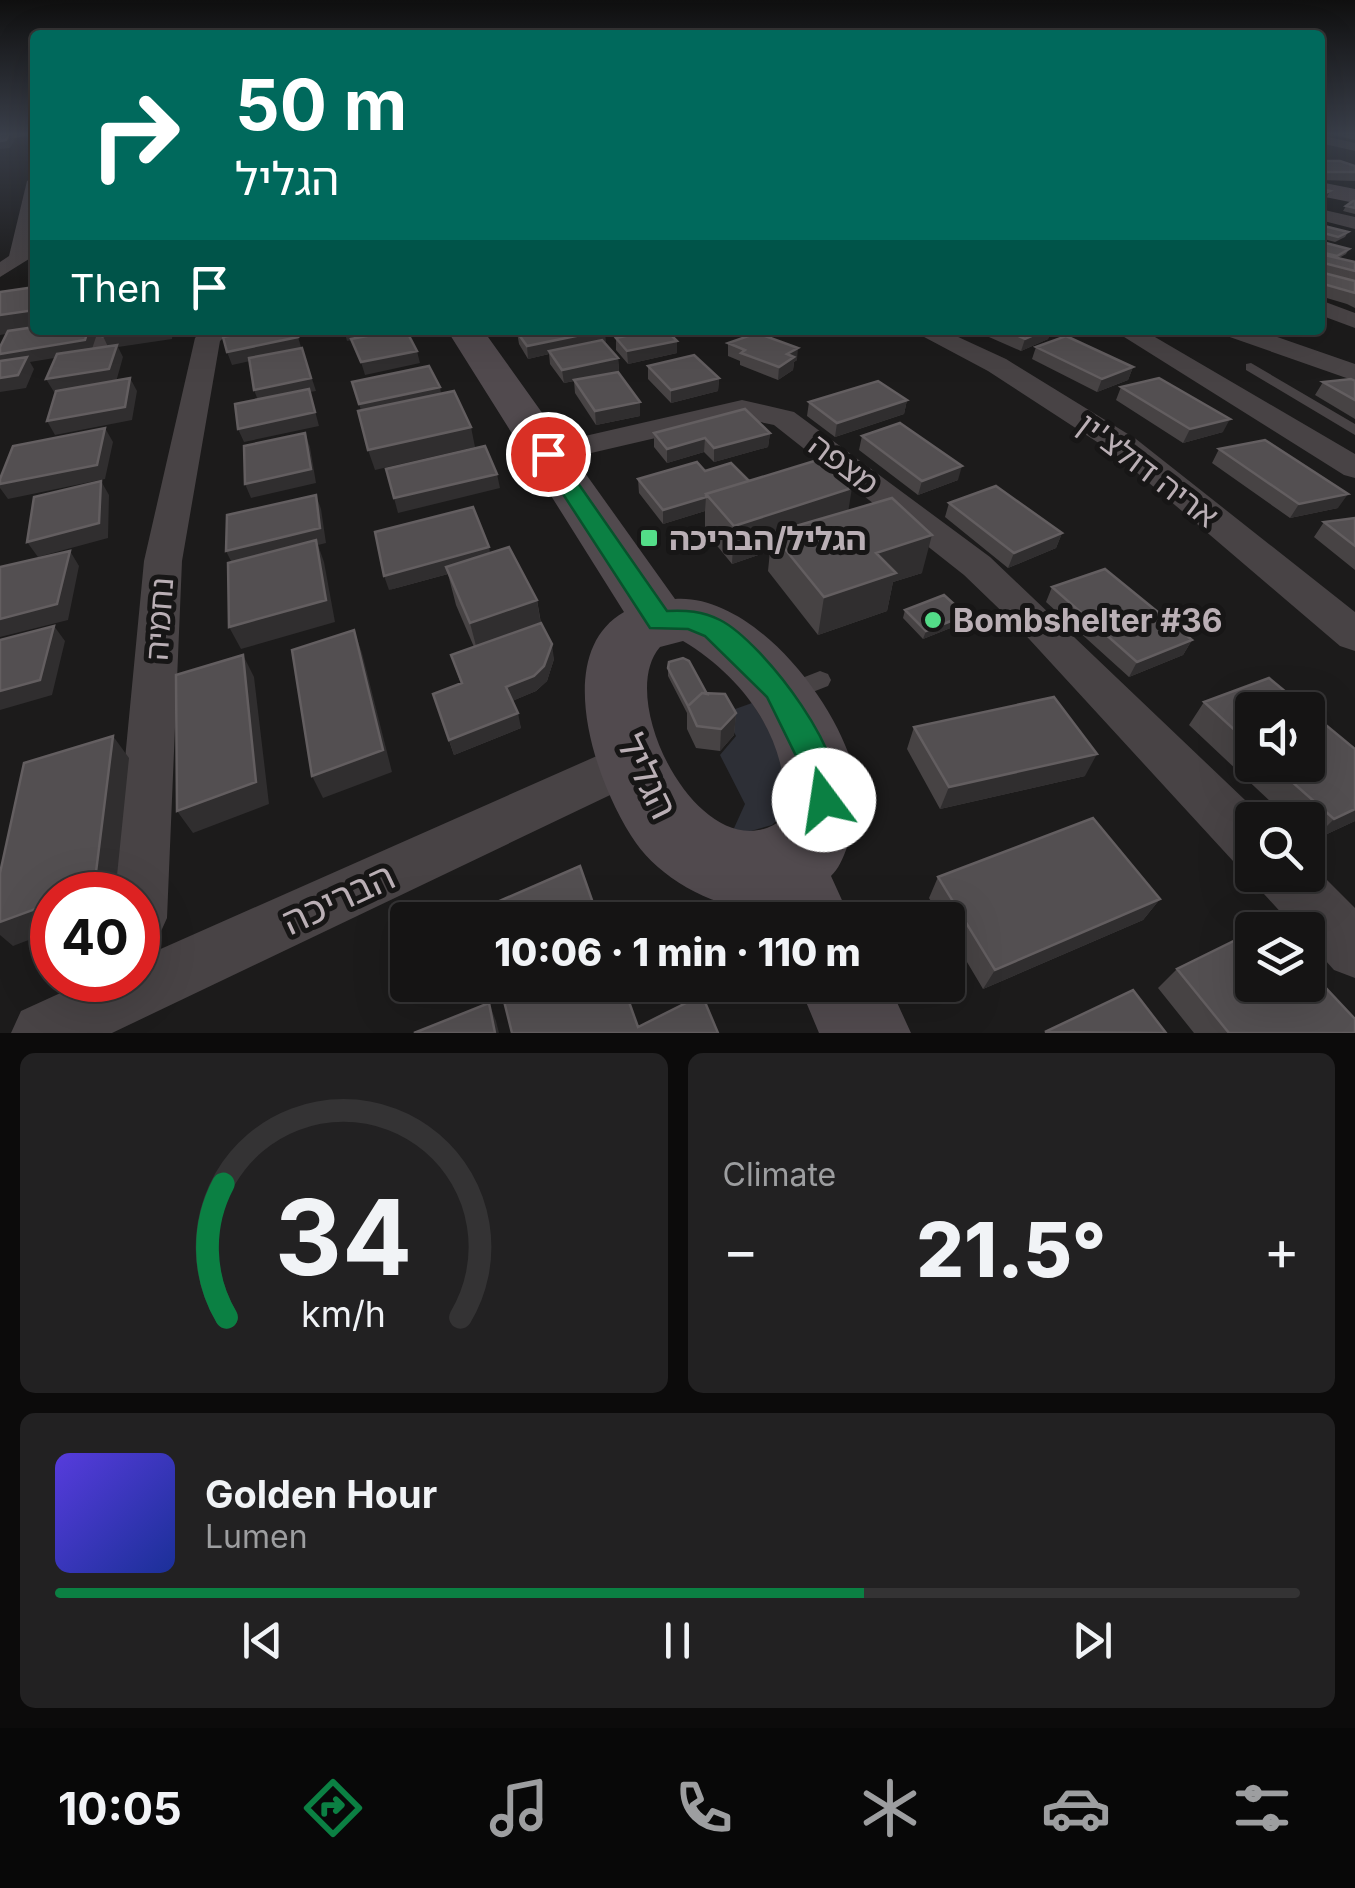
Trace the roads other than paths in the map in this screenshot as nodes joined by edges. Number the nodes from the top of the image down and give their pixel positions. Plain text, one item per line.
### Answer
1 (1325, 190) edge
2 (1355, 196) edge
3 (30, 205) edge
4 (1325, 215) edge
5 (1355, 223) edge
6 (1325, 226) edge
7 (1355, 233) edge
8 (0, 271) edge
9 (0, 281) edge
10 (24, 281) dead end
11 (1325, 309) edge
12 (1355, 320) edge
13 (104, 335) edge
14 (212, 335) edge
15 (468, 335) edge
16 (934, 335) edge
17 (1132, 335) edge
18 (1248, 335) edge
19 (98, 356) edge
20 (1250, 366) dead end
21 (1355, 374) edge
22 (1355, 430) edge
23 (548, 454) junction
24 (1355, 468) edge
25 (660, 621) junction
26 (1355, 635) edge
27 (633, 761) junction
28 (1235, 826) edge
29 (141, 872) edge
30 (1300, 892) edge
31 (797, 894) edge
32 (1355, 949) edge
33 (160, 975) edge
34 (104, 1002) edge
35 (850, 1002) edge
36 (43, 1033) edge
37 (866, 1033) edge

1 - 2 street
3 - 8 street
4 - 5 street
6 - 7 street
9 - 10 street
11 - 12 street
13 - 19 street
14 - 29 street, נחמיה
15 - 23 street
16 - 26 street, אריה דולצ'ין
17 - 24 street
18 - 21 street
20 - 22 lane
23 - 25 street
23 - 28 street, מצפה
25 - 27 street, הגליל
25 - 31 street, הגליל
27 - 31 street, הגליל
27 - 33 street, הבריכה
30 - 32 street
34 - 36 street, הבריכה
35 - 37 street

